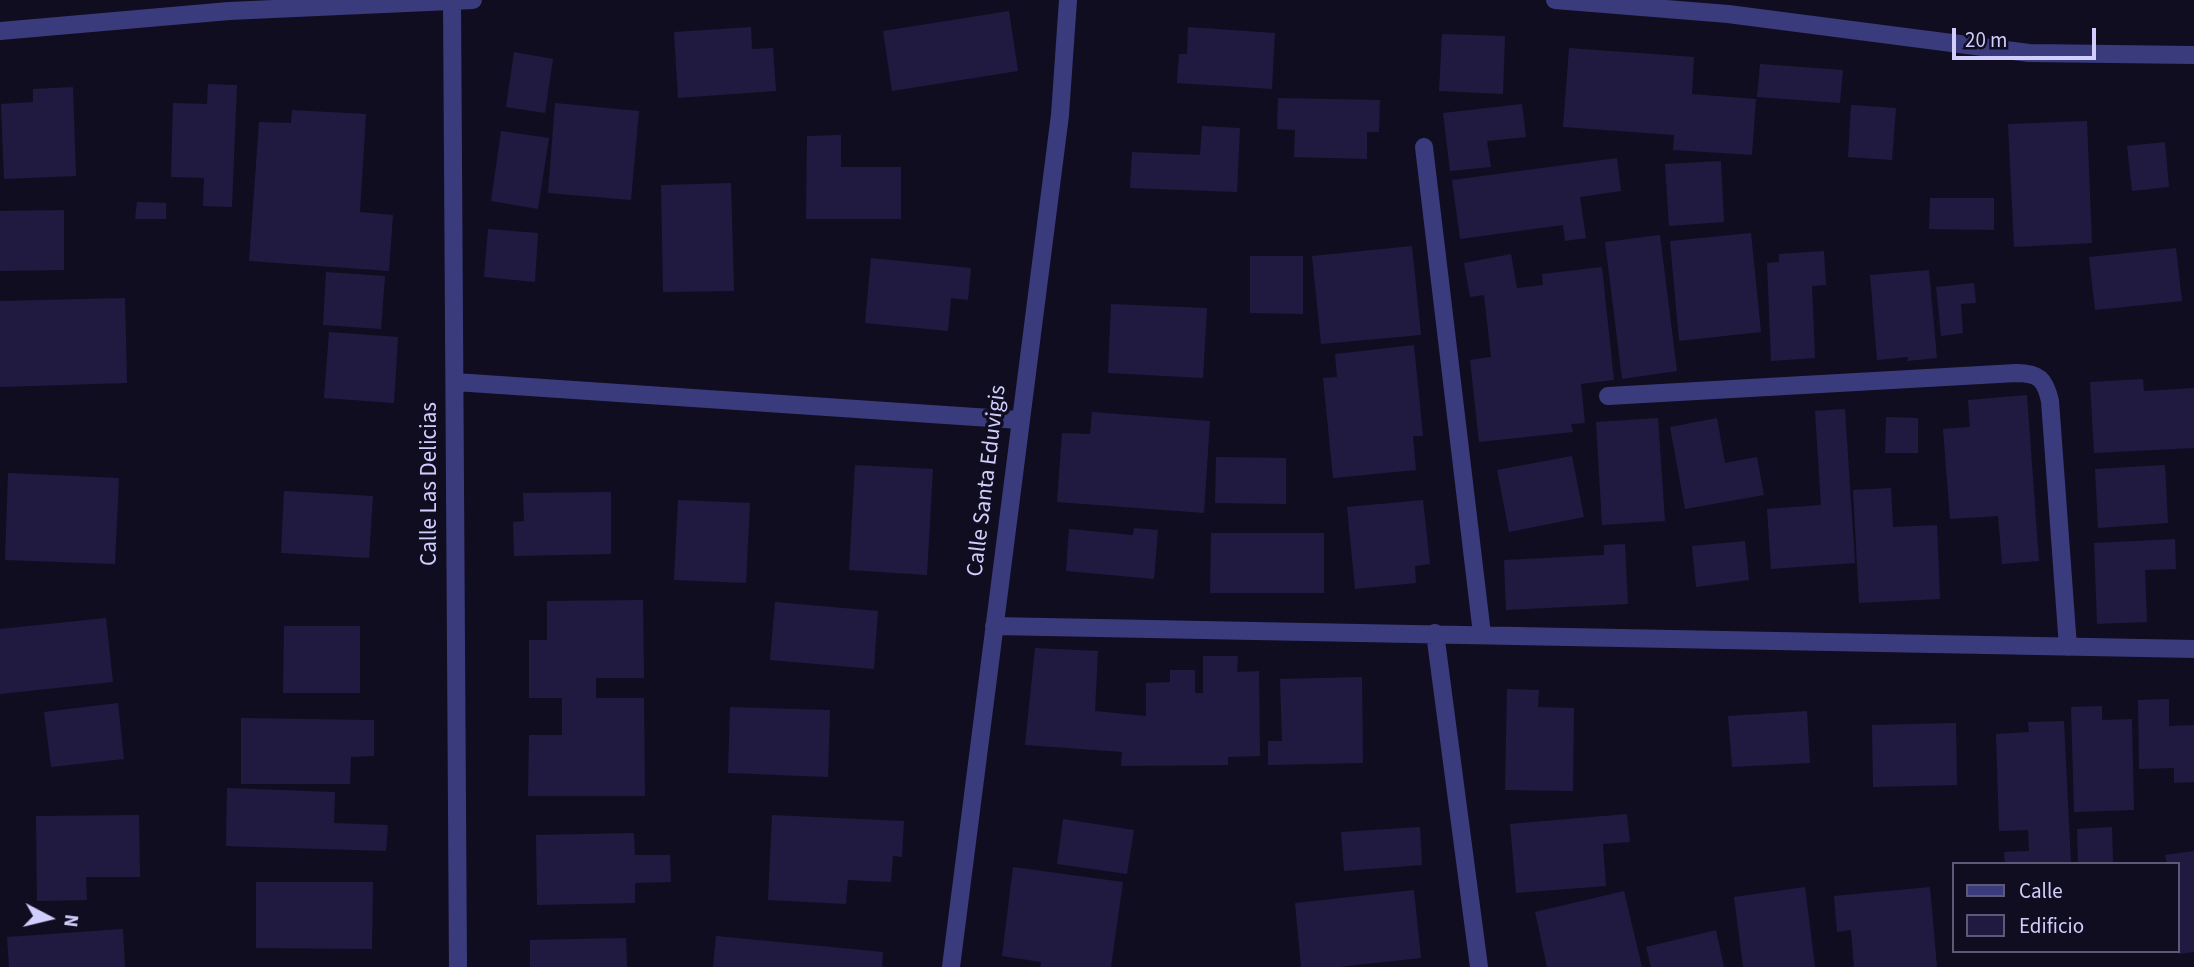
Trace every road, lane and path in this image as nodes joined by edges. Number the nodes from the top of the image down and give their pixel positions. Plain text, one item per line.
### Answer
1 (473, 0) edge
2 (1068, 0) edge
3 (1555, 0) edge
4 (452, 1) edge
5 (1624, 3) edge
6 (0, 31) edge
7 (2194, 55) edge
8 (1424, 147) dead end
9 (455, 382) junction
10 (1608, 396) dead end
11 (1020, 420) junction
12 (994, 626) junction
13 (1435, 633) junction
14 (1482, 634) junction
15 (2068, 647) junction
16 (2194, 649) edge
17 (458, 967) edge
18 (951, 967) edge
19 (1479, 967) edge

1 - 4 street
2 - 11 street, Calle Santa Eduvigis
3 - 5 street
4 - 6 street
4 - 9 street, Calle Las Delicias
5 - 7 street
8 - 14 street
9 - 11 street
9 - 17 street, Calle Las Delicias
10 - 15 street
11 - 12 street, Calle Santa Eduvigis
12 - 13 street
12 - 18 street, Calle Santa Eduvigis
13 - 14 street
13 - 19 street
14 - 15 street
15 - 16 street

